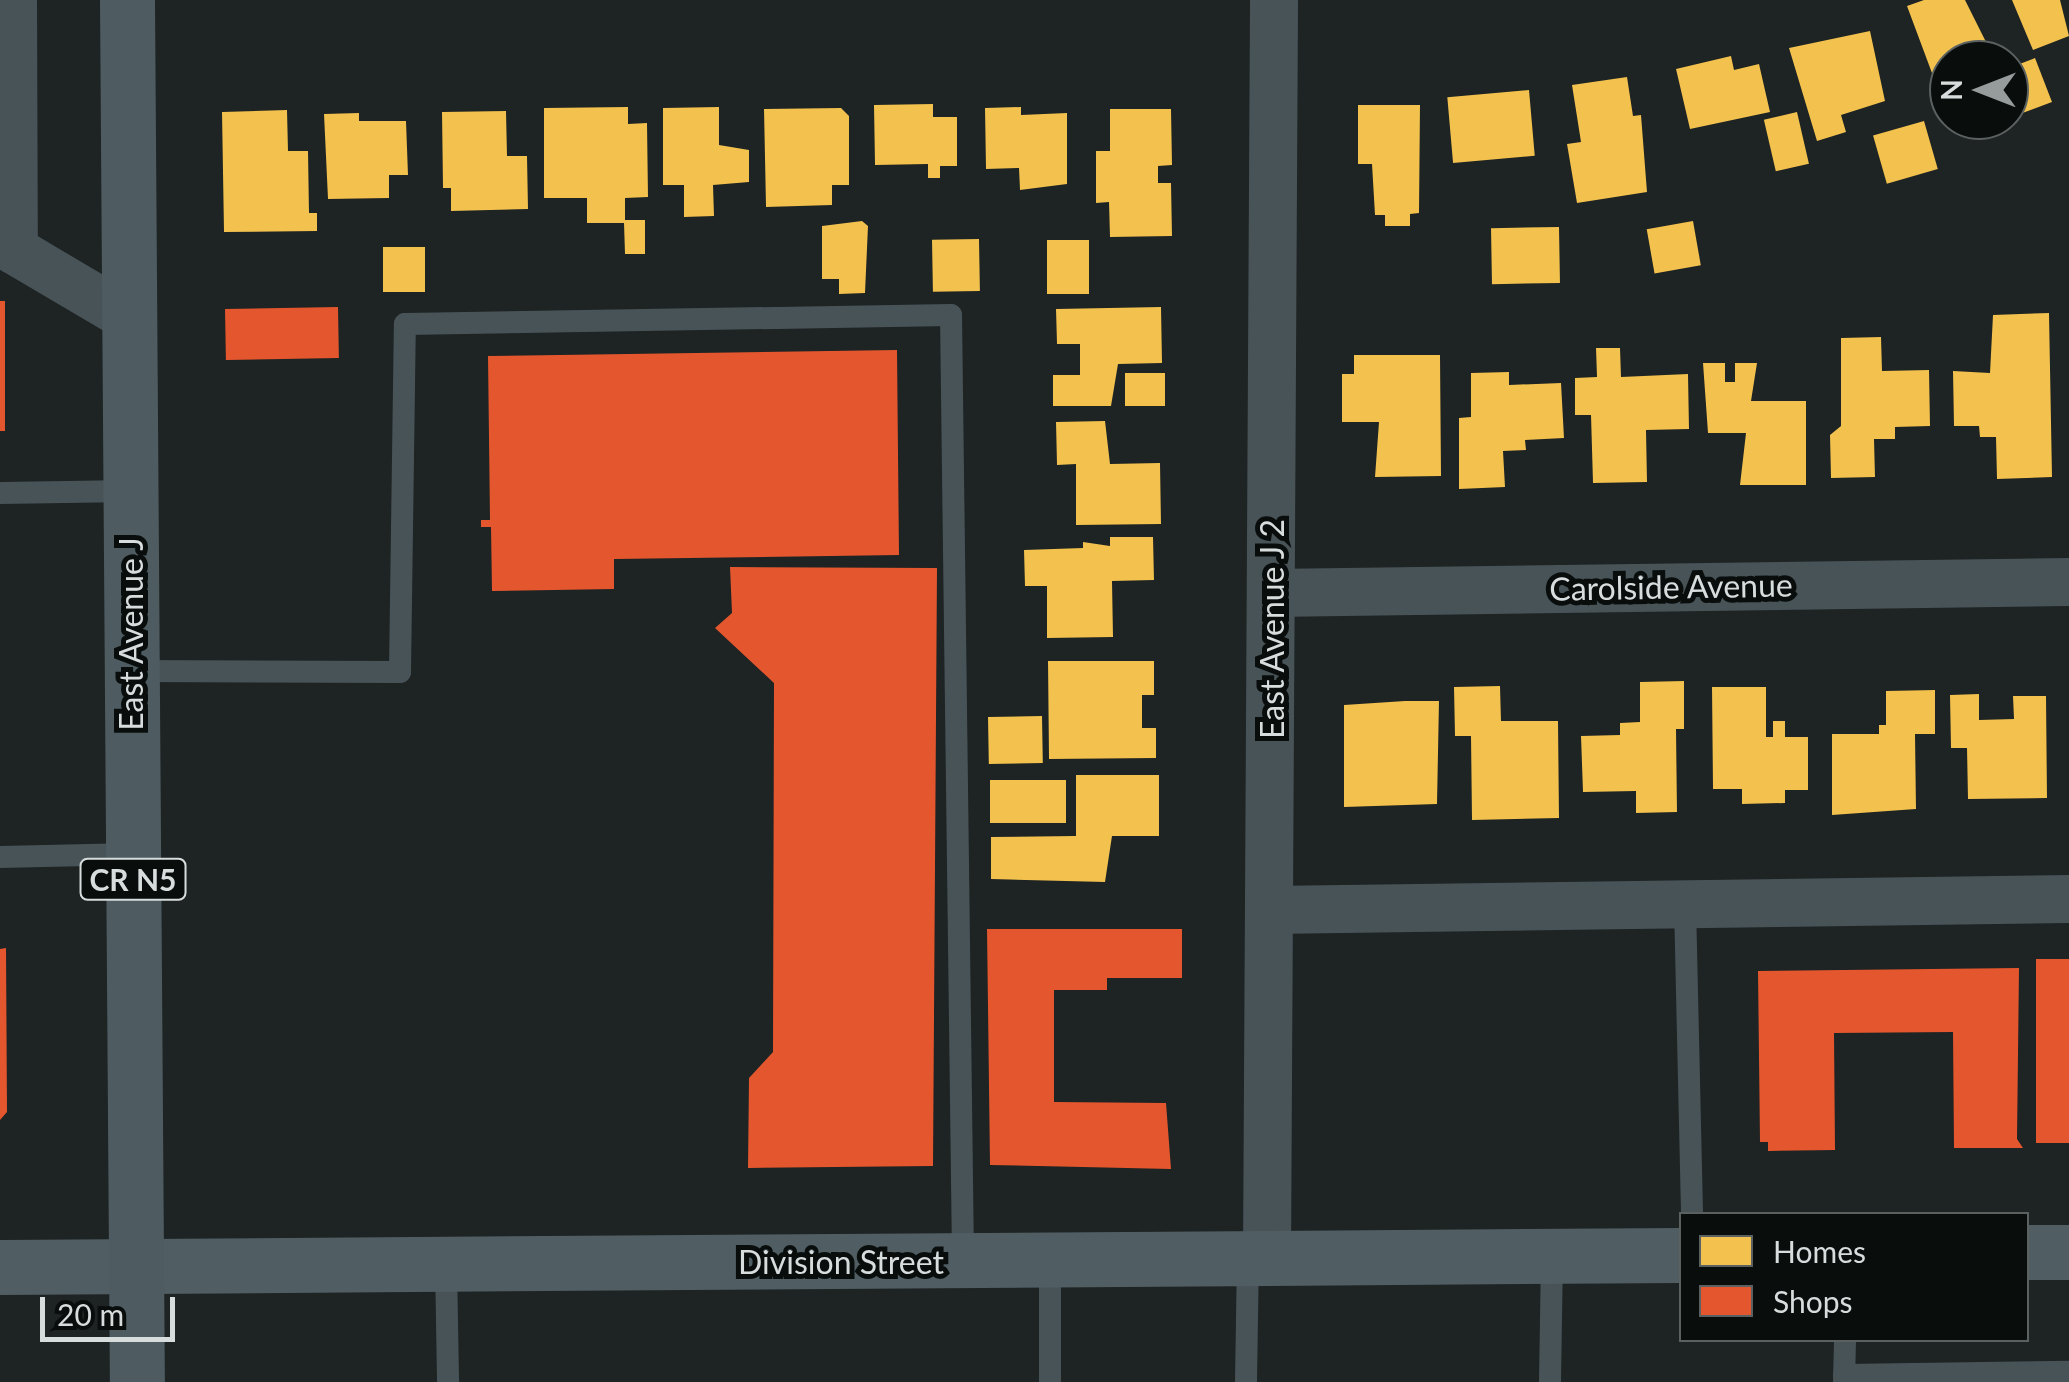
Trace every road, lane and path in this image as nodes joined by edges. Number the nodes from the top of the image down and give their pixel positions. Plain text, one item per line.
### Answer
1 (13, 0) edge
2 (127, 0) edge
3 (1274, 0) edge
4 (7, 114) edge
5 (129, 318) junction
6 (131, 491) junction
7 (0, 493) edge
8 (2069, 582) edge
9 (1272, 593) junction
10 (132, 670) junction
11 (133, 854) junction
12 (0, 857) edge
13 (2069, 899) edge
14 (1685, 904) junction
15 (1270, 910) junction
16 (1692, 1212) edge
17 (2029, 1252) edge
18 (2069, 1252) edge
19 (1552, 1255) junction
20 (1679, 1255) edge
21 (1258, 1258) junction
22 (1050, 1259) junction
23 (964, 1261) junction
24 (446, 1264) junction
25 (0, 1267) edge
26 (136, 1268) junction
27 (1845, 1342) edge
28 (2069, 1372) edge
29 (1844, 1378) edge
30 (137, 1382) edge
31 (448, 1382) edge
32 (1050, 1382) edge
33 (1246, 1382) edge
34 (1550, 1382) edge

1 - 4 street
2 - 5 main road, East Avenue J / CR N5
3 - 9 street, East Avenue J 2
4 - 5 street
5 - 6 main road, East Avenue J / CR N5
6 - 7 lane
6 - 10 main road, East Avenue J / CR N5
8 - 9 street, Carolside Avenue
9 - 15 street, East Avenue J 2
10 - 11 main road, East Avenue J / CR N5
10 - 23 lane
11 - 12 lane
11 - 26 main road, East Avenue J / CR N5
13 - 14 street
14 - 15 street
14 - 16 lane
15 - 21 street, East Avenue J 2
17 - 18 main road
19 - 20 main road, Division Street
19 - 21 main road, Division Street
19 - 34 lane
21 - 22 main road, Division Street
21 - 33 lane
22 - 23 main road, Division Street
22 - 32 lane
23 - 24 main road, Division Street
24 - 26 main road, Division Street
24 - 31 lane
25 - 26 main road, Division Street
26 - 30 main road, CR N5
27 - 29 lane
28 - 29 lane

